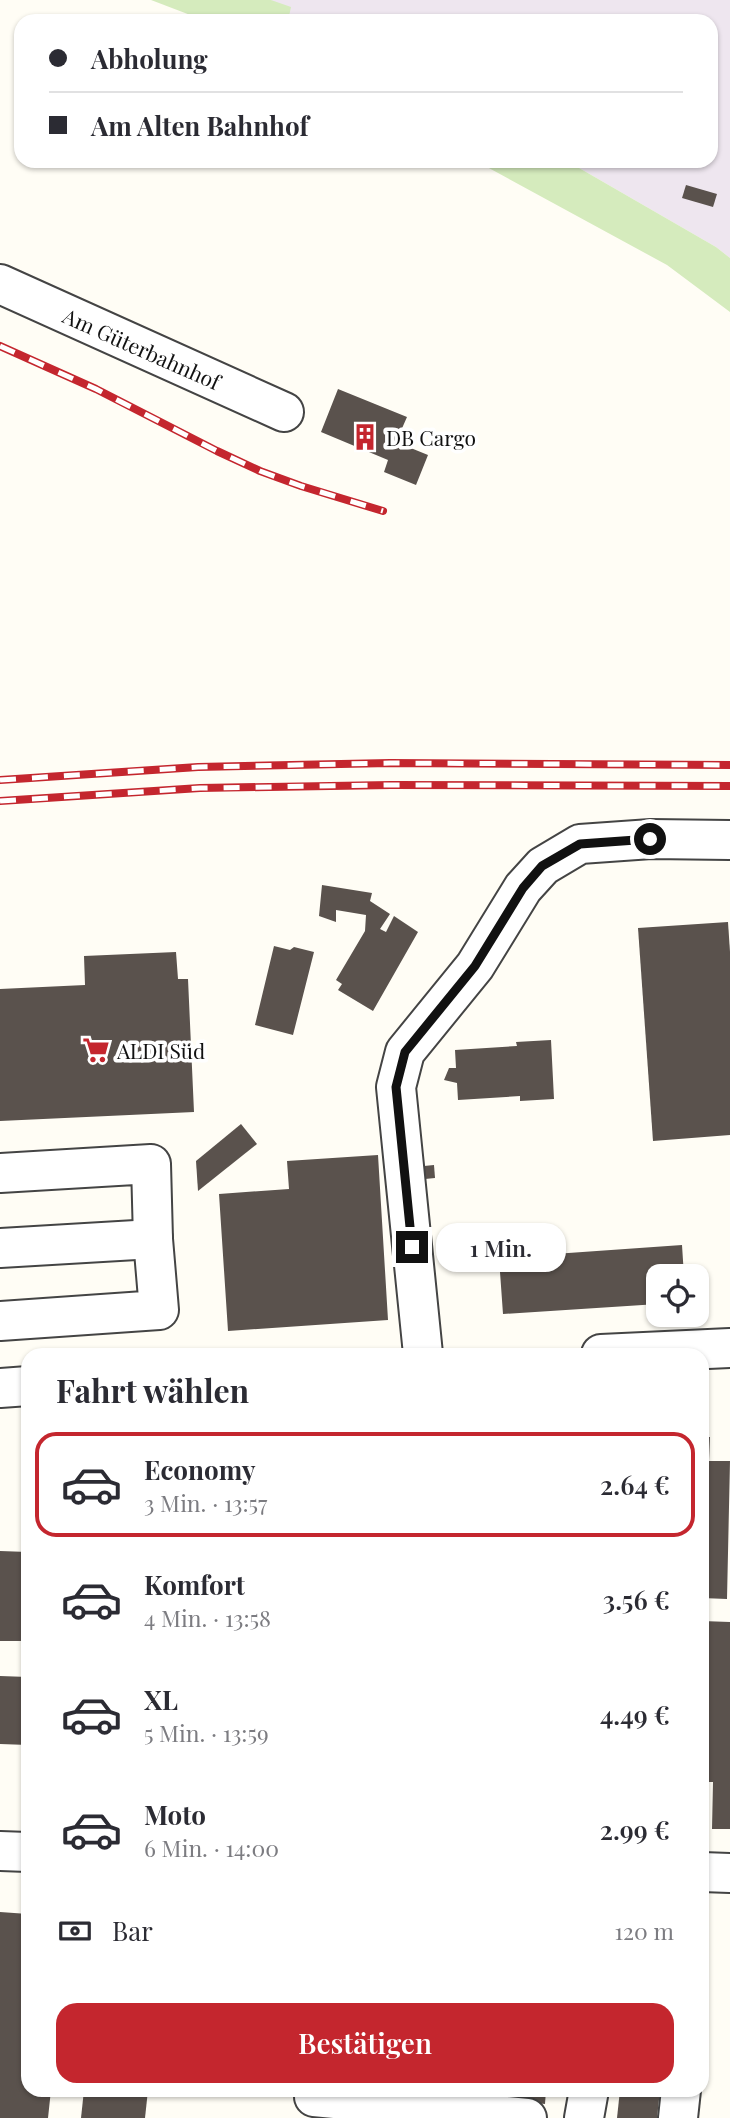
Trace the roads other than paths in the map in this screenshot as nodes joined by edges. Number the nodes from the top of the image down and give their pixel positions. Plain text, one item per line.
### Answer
1 (0, 284) edge
2 (284, 412) dead end
3 (730, 840) edge
4 (0, 1173) edge
5 (153, 1239) junction
6 (0, 1248) edge
7 (0, 1321) edge
8 (422, 1348) edge
9 (730, 1349) edge
10 (709, 1350) edge
11 (21, 1386) edge
12 (0, 1388) edge
13 (0, 1851) edge
14 (21, 1852) edge
15 (588, 2097) edge
16 (680, 2097) edge
17 (313, 2102) edge
18 (527, 2118) edge
19 (584, 2118) edge
20 (678, 2118) edge

1 - 2 street, Am Güterbahnhof
3 - 8 street
4 - 5 street
5 - 6 street
5 - 7 street
9 - 10 street
11 - 12 street
13 - 14 street
15 - 19 street
16 - 20 street
17 - 18 street

